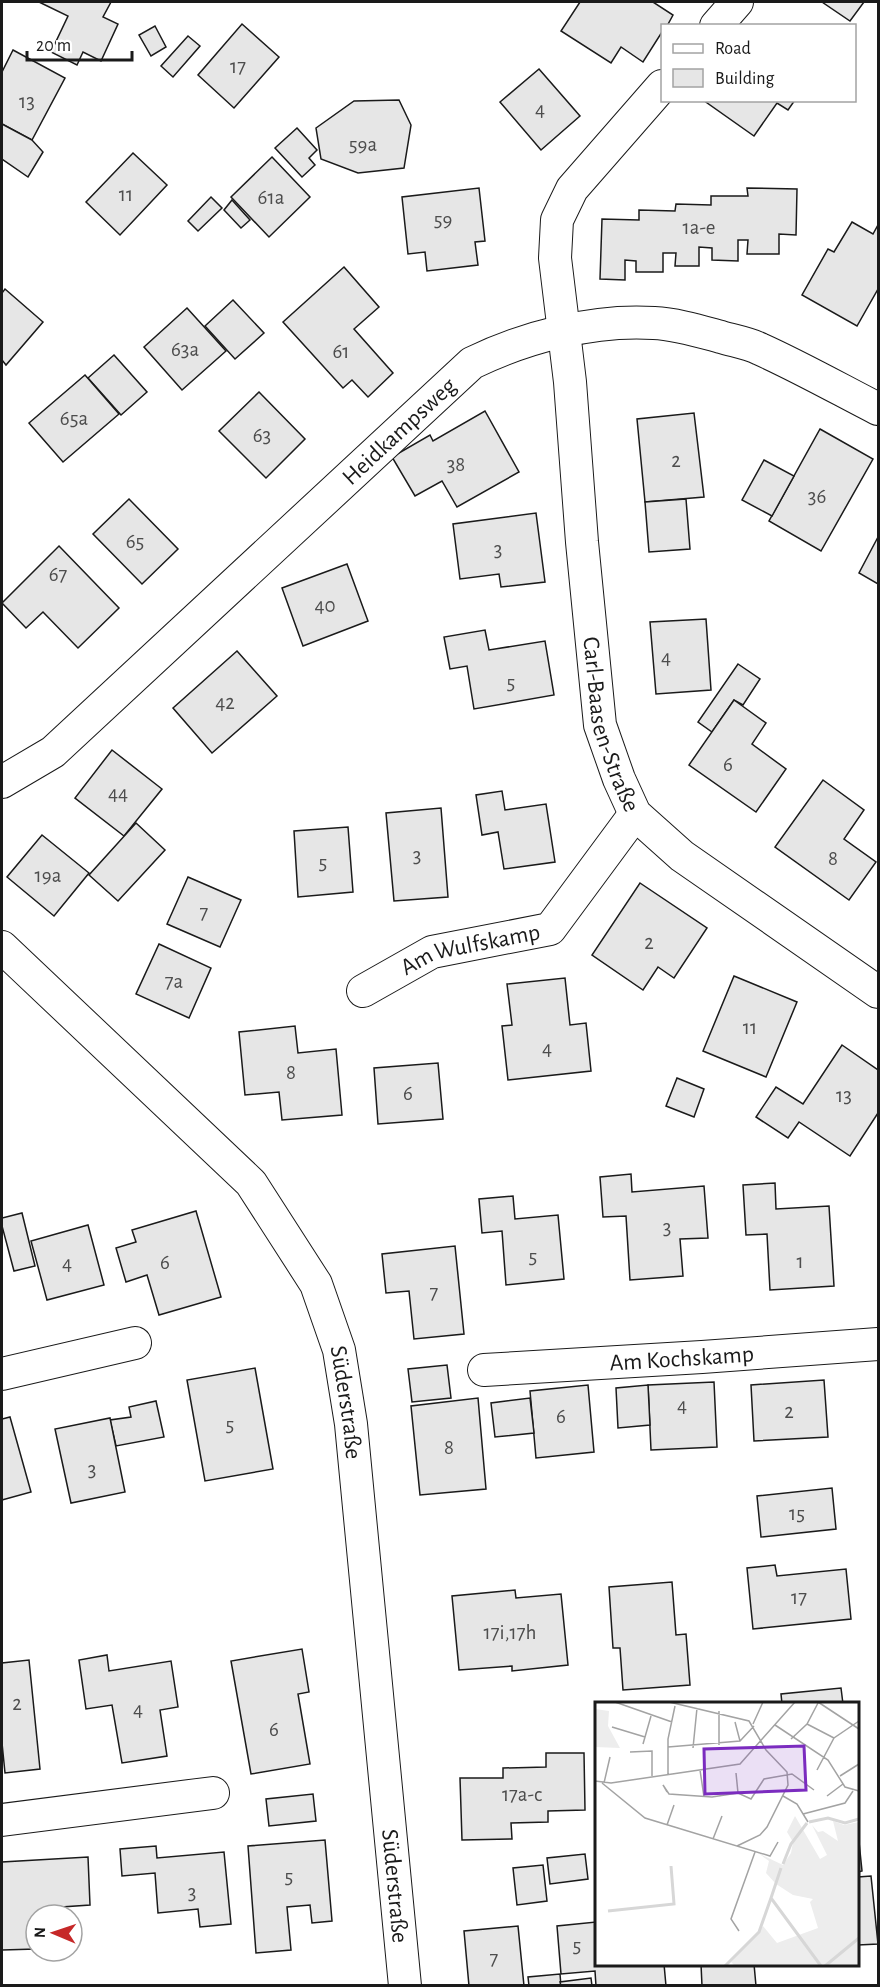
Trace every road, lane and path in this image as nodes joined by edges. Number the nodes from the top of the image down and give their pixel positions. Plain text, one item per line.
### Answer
1 (737, 2) edge
2 (718, 24) edge
3 (661, 88) edge
4 (564, 332) junction
5 (879, 409) edge
6 (2, 782) edge
7 (635, 814) junction
8 (2, 947) edge
9 (363, 991) dead end
10 (879, 992) edge
11 (135, 1343) dead end
12 (879, 1344) edge
13 (484, 1370) dead end
14 (2, 1374) edge
15 (213, 1793) dead end
16 (2, 1820) edge
17 (405, 1986) edge

1 - 2 street
3 - 4 street, Carl-Baasen-Straße
4 - 5 street, Heidkampsweg
4 - 6 street, Heidkampsweg
4 - 7 street, Carl-Baasen-Straße
7 - 9 street, Am Wulfskamp
7 - 10 street, Carl-Baasen-Straße
8 - 17 street, Süderstraße
11 - 14 street
12 - 13 street, Am Kochskamp
15 - 16 street

